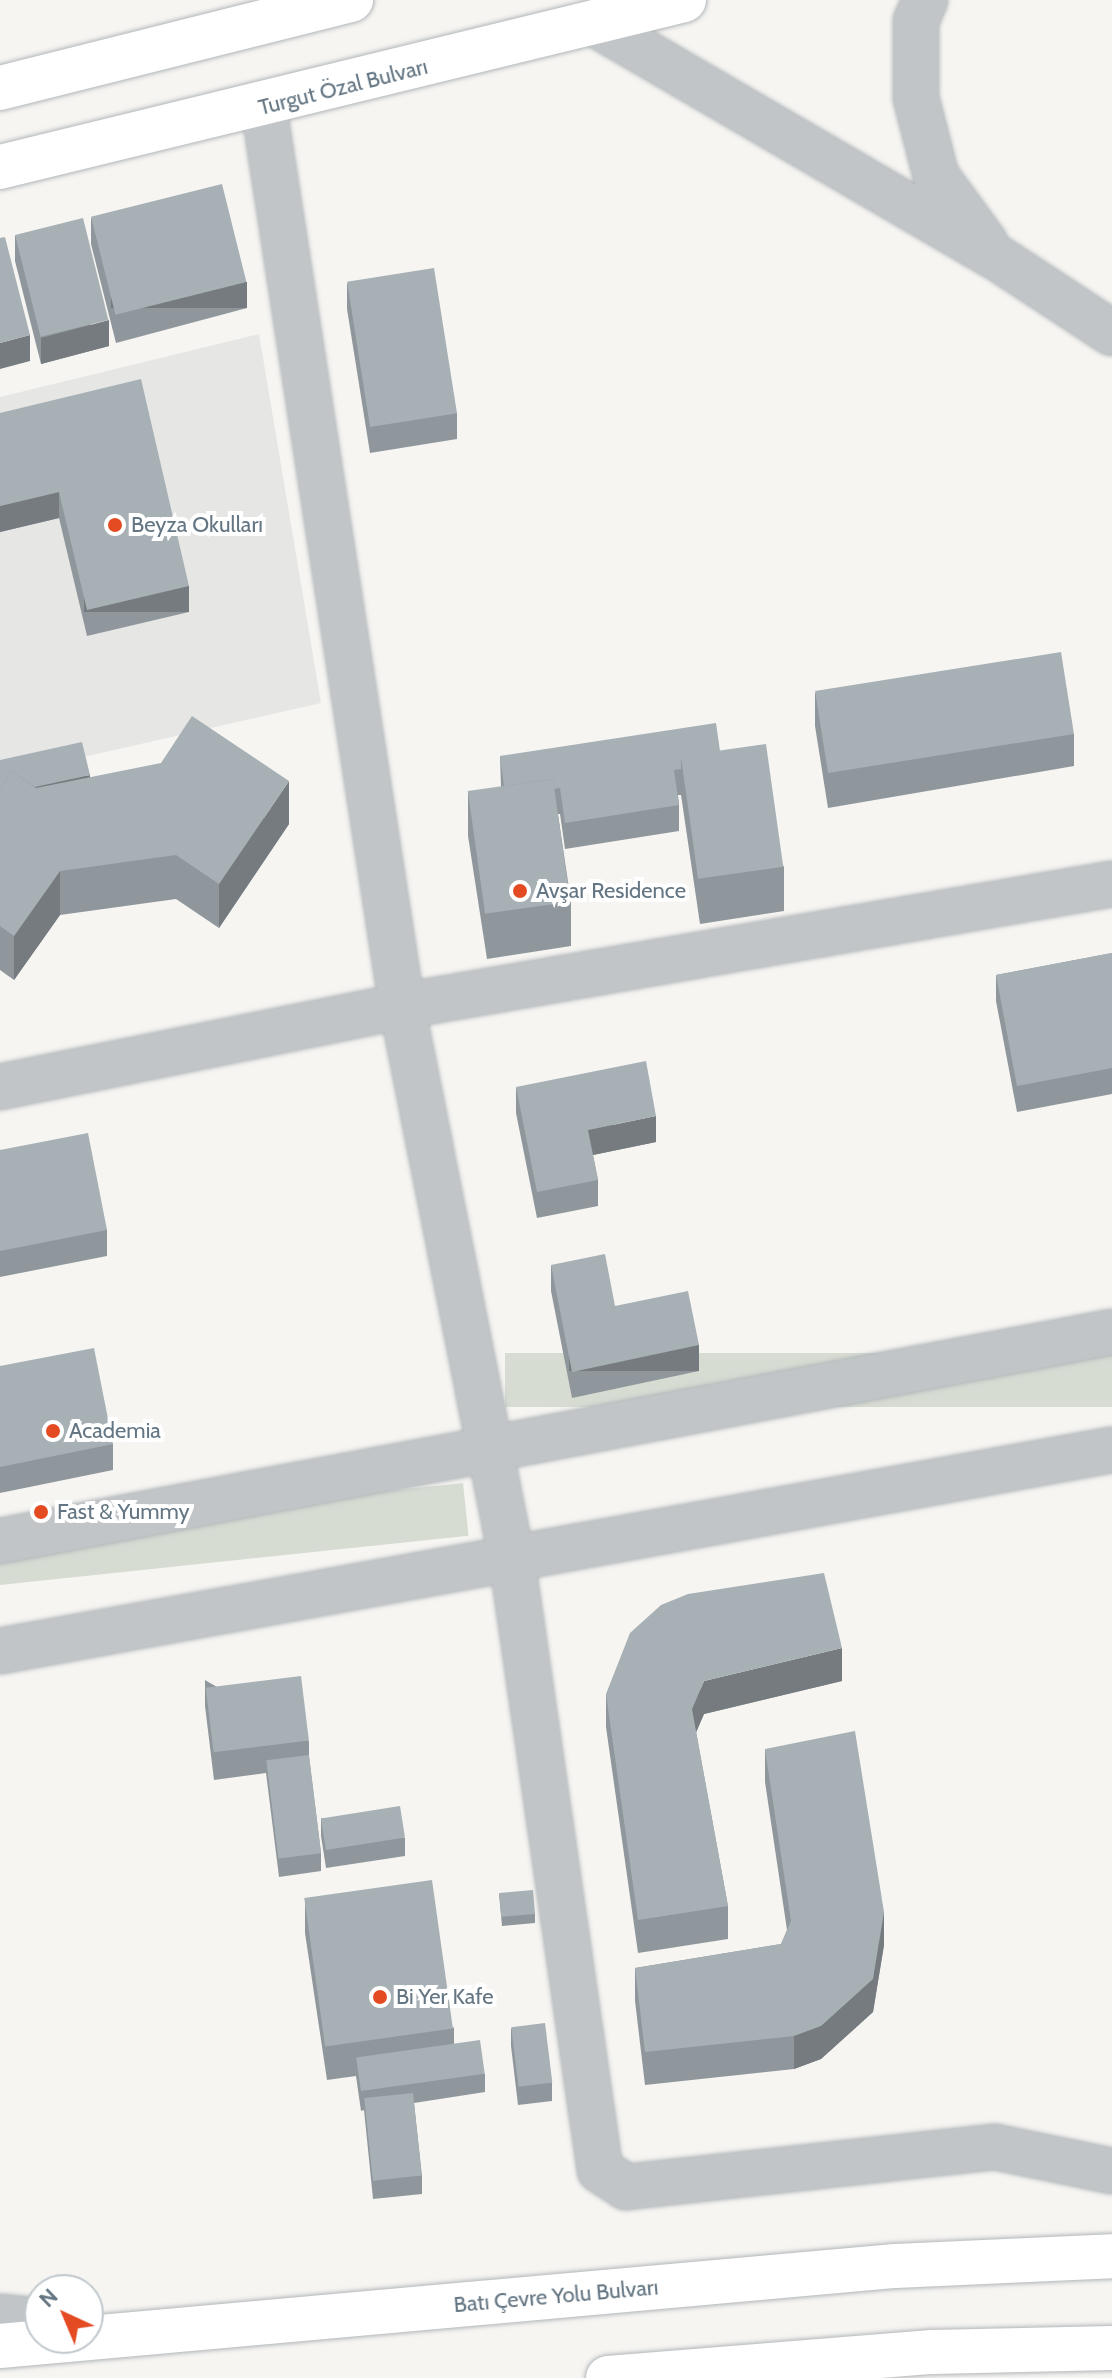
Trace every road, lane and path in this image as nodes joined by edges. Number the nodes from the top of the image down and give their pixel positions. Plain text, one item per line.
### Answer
1 (351, 0) edge
2 (684, 0) edge
3 (925, 0) edge
4 (592, 22) junction
5 (0, 88) edge
6 (264, 108) junction
7 (0, 167) edge
8 (993, 255) junction
9 (1112, 333) edge
10 (1112, 884) edge
11 (402, 1006) junction
12 (0, 1087) edge
13 (1112, 1332) edge
14 (491, 1449) junction
15 (1112, 1450) edge
16 (0, 1541) edge
17 (512, 1560) junction
18 (0, 1651) edge
19 (1112, 2171) edge
20 (1112, 2256) edge
21 (0, 2317) edge
22 (24, 2319) edge
23 (104, 2325) edge
24 (175, 2331) junction
25 (0, 2346) edge
26 (1112, 2348) edge
27 (608, 2378) edge

1 - 5 main road
2 - 4 main road, Turgut Özal Bulvarı
3 - 8 street
4 - 6 main road, Turgut Özal Bulvarı
4 - 8 street
6 - 7 main road, Turgut Özal Bulvarı
6 - 11 street
8 - 9 street
10 - 11 street
11 - 12 street
11 - 14 street
13 - 14 street
14 - 16 street
14 - 17 street
15 - 17 street
17 - 18 street
17 - 19 street
20 - 24 main road, Batı Çevre Yolu Bulvarı
21 - 22 street
23 - 24 street
24 - 25 main road, Batı Çevre Yolu Bulvarı
26 - 27 main road

